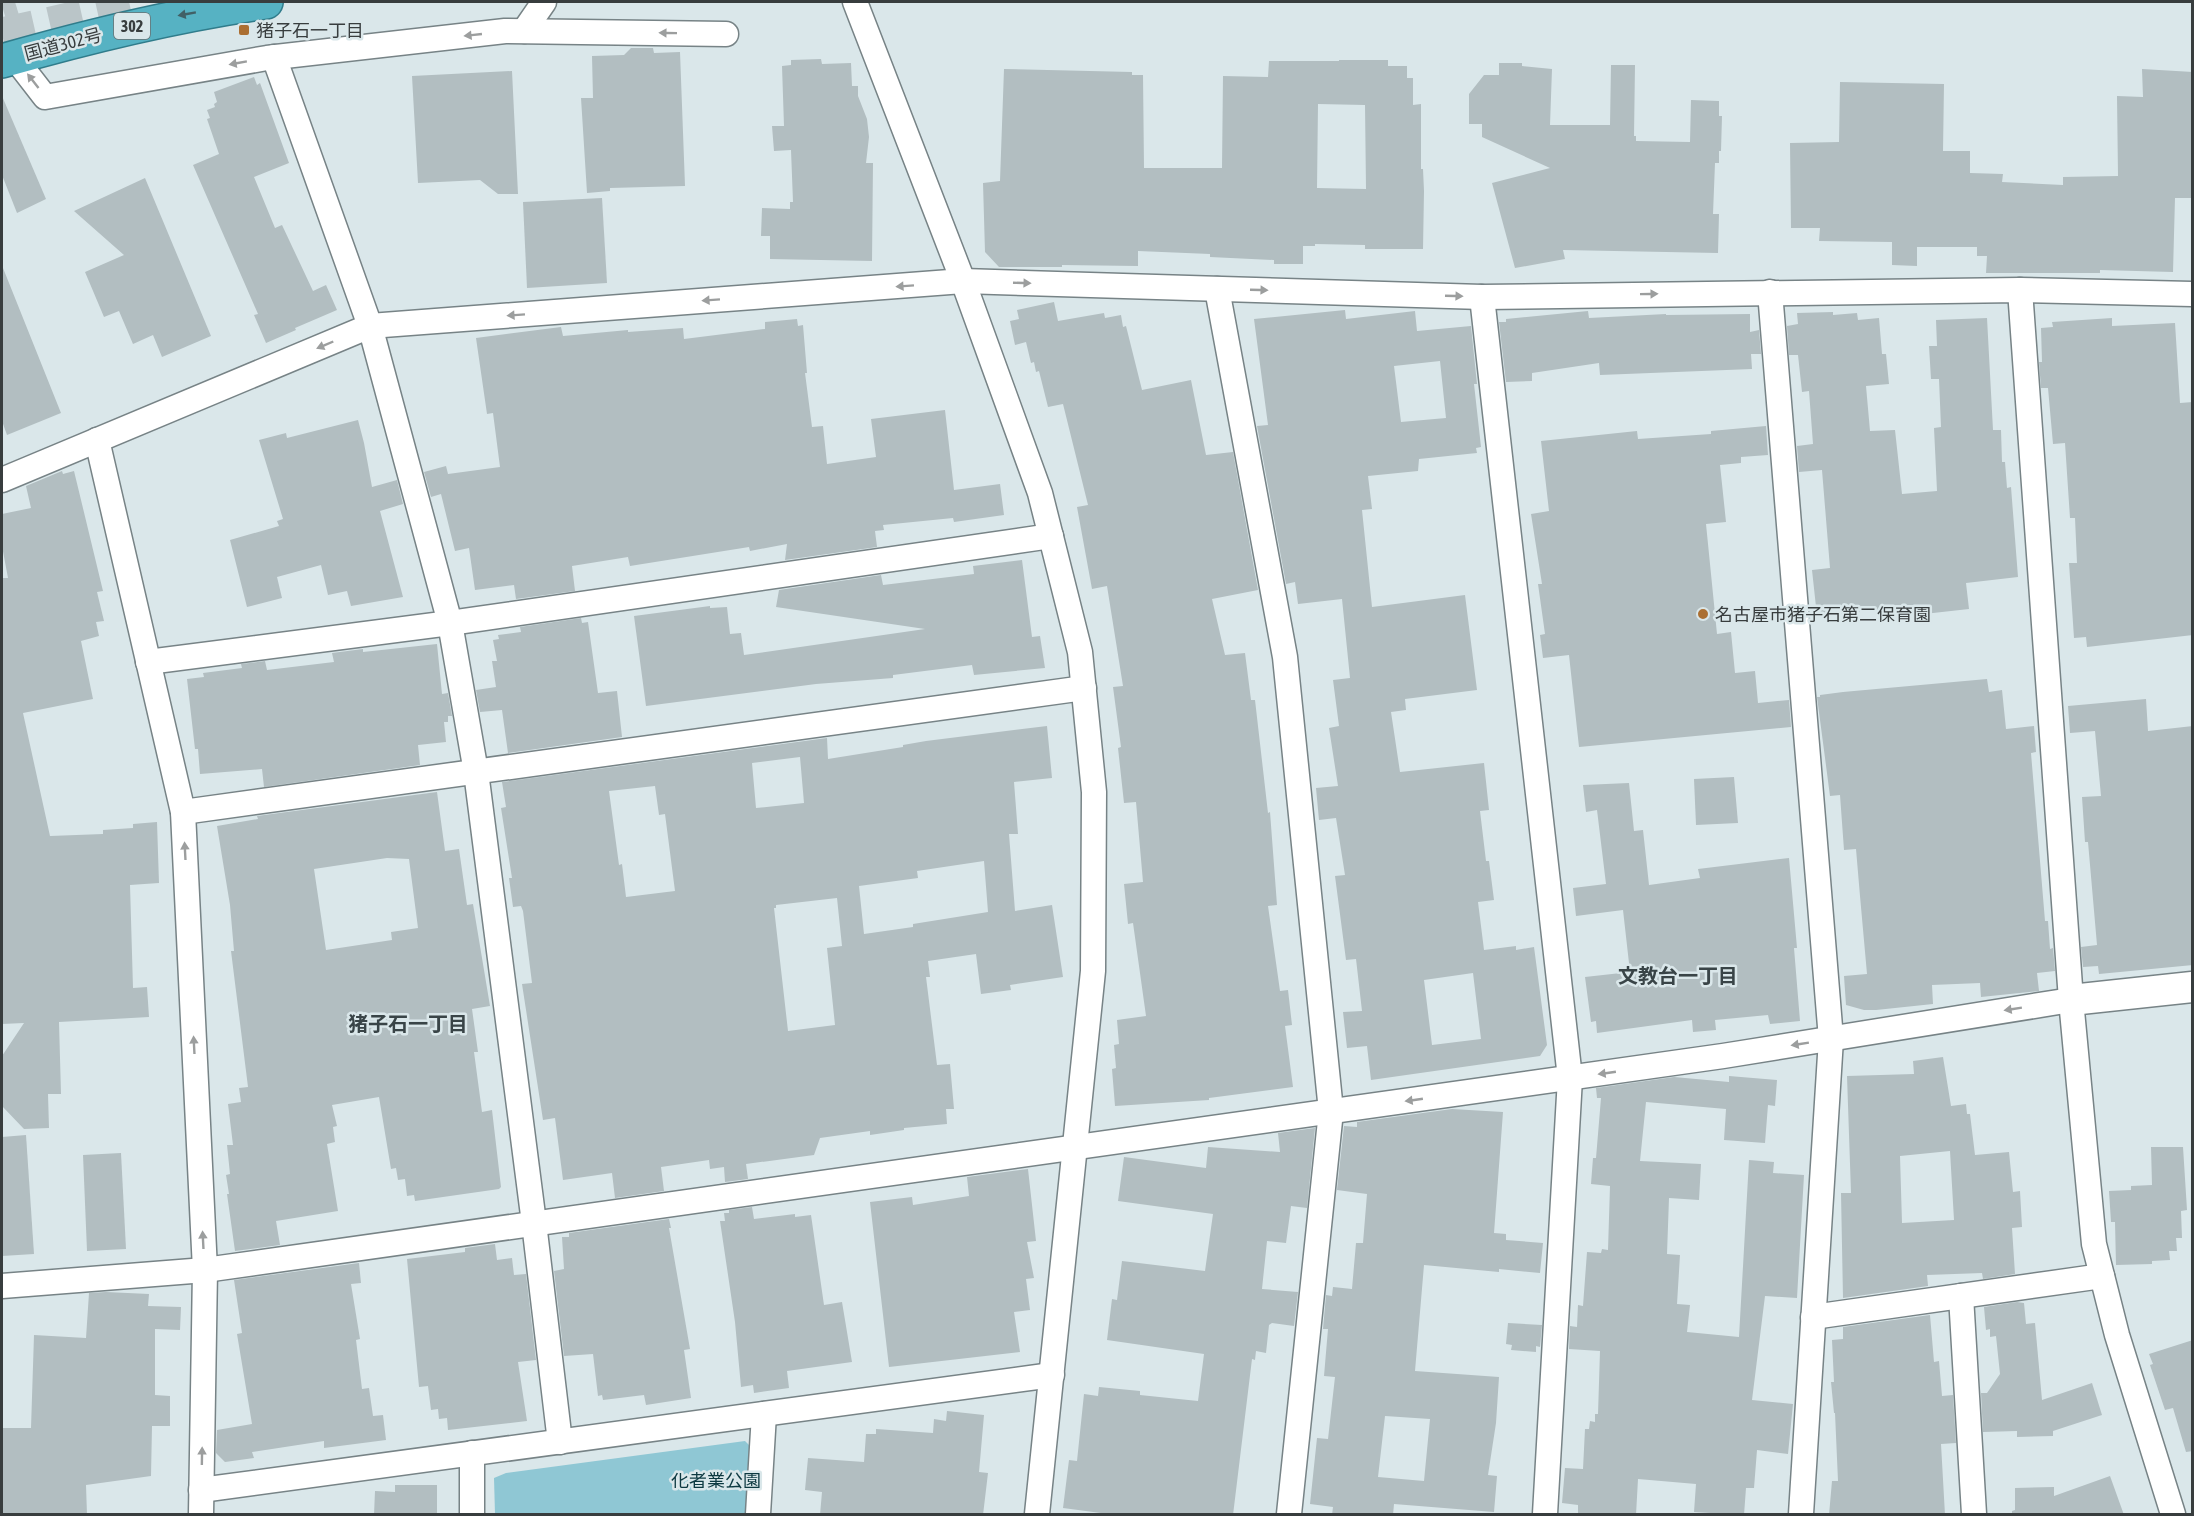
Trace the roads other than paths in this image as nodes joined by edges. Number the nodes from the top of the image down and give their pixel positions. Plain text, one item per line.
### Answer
1 (266, 2) edge
2 (544, 2) edge
3 (855, 2) edge
4 (524, 32) junction
5 (726, 34) dead end
6 (274, 57) junction
7 (8, 59) edge
8 (963, 281) junction
9 (1217, 289) junction
10 (2020, 290) junction
11 (1770, 292) junction
12 (2193, 294) edge
13 (1482, 297) junction
14 (370, 326) junction
15 (97, 440) junction
16 (2, 480) edge
17 (1051, 536) junction
18 (450, 623) junction
19 (148, 662) junction
20 (1084, 688) junction
21 (476, 772) junction
22 (183, 812) junction
23 (2193, 987) edge
24 (2071, 1000) junction
25 (1831, 1039) junction
26 (1570, 1078) junction
27 (1331, 1112) junction
28 (1075, 1148) junction
29 (534, 1223) junction
30 (205, 1270) junction
31 (2102, 1276) junction
32 (2, 1286) edge
33 (1961, 1296) junction
34 (1813, 1317) junction
35 (1052, 1375) junction
36 (764, 1414) junction
37 (560, 1442) junction
38 (472, 1454) junction
39 (201, 1490) junction
40 (201, 1515) edge
41 (472, 1515) edge
42 (758, 1515) edge
43 (1037, 1515) edge
44 (1289, 1515) edge
45 (1545, 1515) edge
46 (1801, 1515) edge
47 (1974, 1515) edge
48 (2174, 1515) edge

1 -> 7 highway, 国道302号 / 302
2 - 4 street
3 - 8 street
5 -> 4 street
4 -> 6 street
6 -> 7 street
6 - 14 street
8 -> 9 street
8 -> 14 street
8 - 17 street
9 -> 13 street
9 - 27 street
10 - 11 street
10 - 12 street
10 - 24 street
13 -> 11 street
11 - 25 street
13 - 26 street
14 -> 15 street
14 - 18 street
15 - 16 street
15 - 19 street
17 - 18 street
17 - 20 street
18 - 19 street
18 - 21 street
19 - 22 street
20 - 21 street
20 - 28 street
21 - 22 street
21 - 29 street
30 -> 22 street
23 - 24 street
24 -> 25 street
24 - 31 street
25 -> 26 street
25 - 34 street
26 -> 27 street
26 - 45 street
27 - 28 street
27 - 44 street
28 - 29 street
28 - 35 street
29 - 30 street
29 - 37 street
30 - 32 street
39 -> 30 street
31 - 33 street
31 - 48 street
33 - 34 street
33 - 47 street
34 - 46 street
35 - 36 street
35 - 43 street
36 - 37 street
36 - 42 street
37 - 38 street
38 - 39 street
38 - 41 street
39 - 40 street

